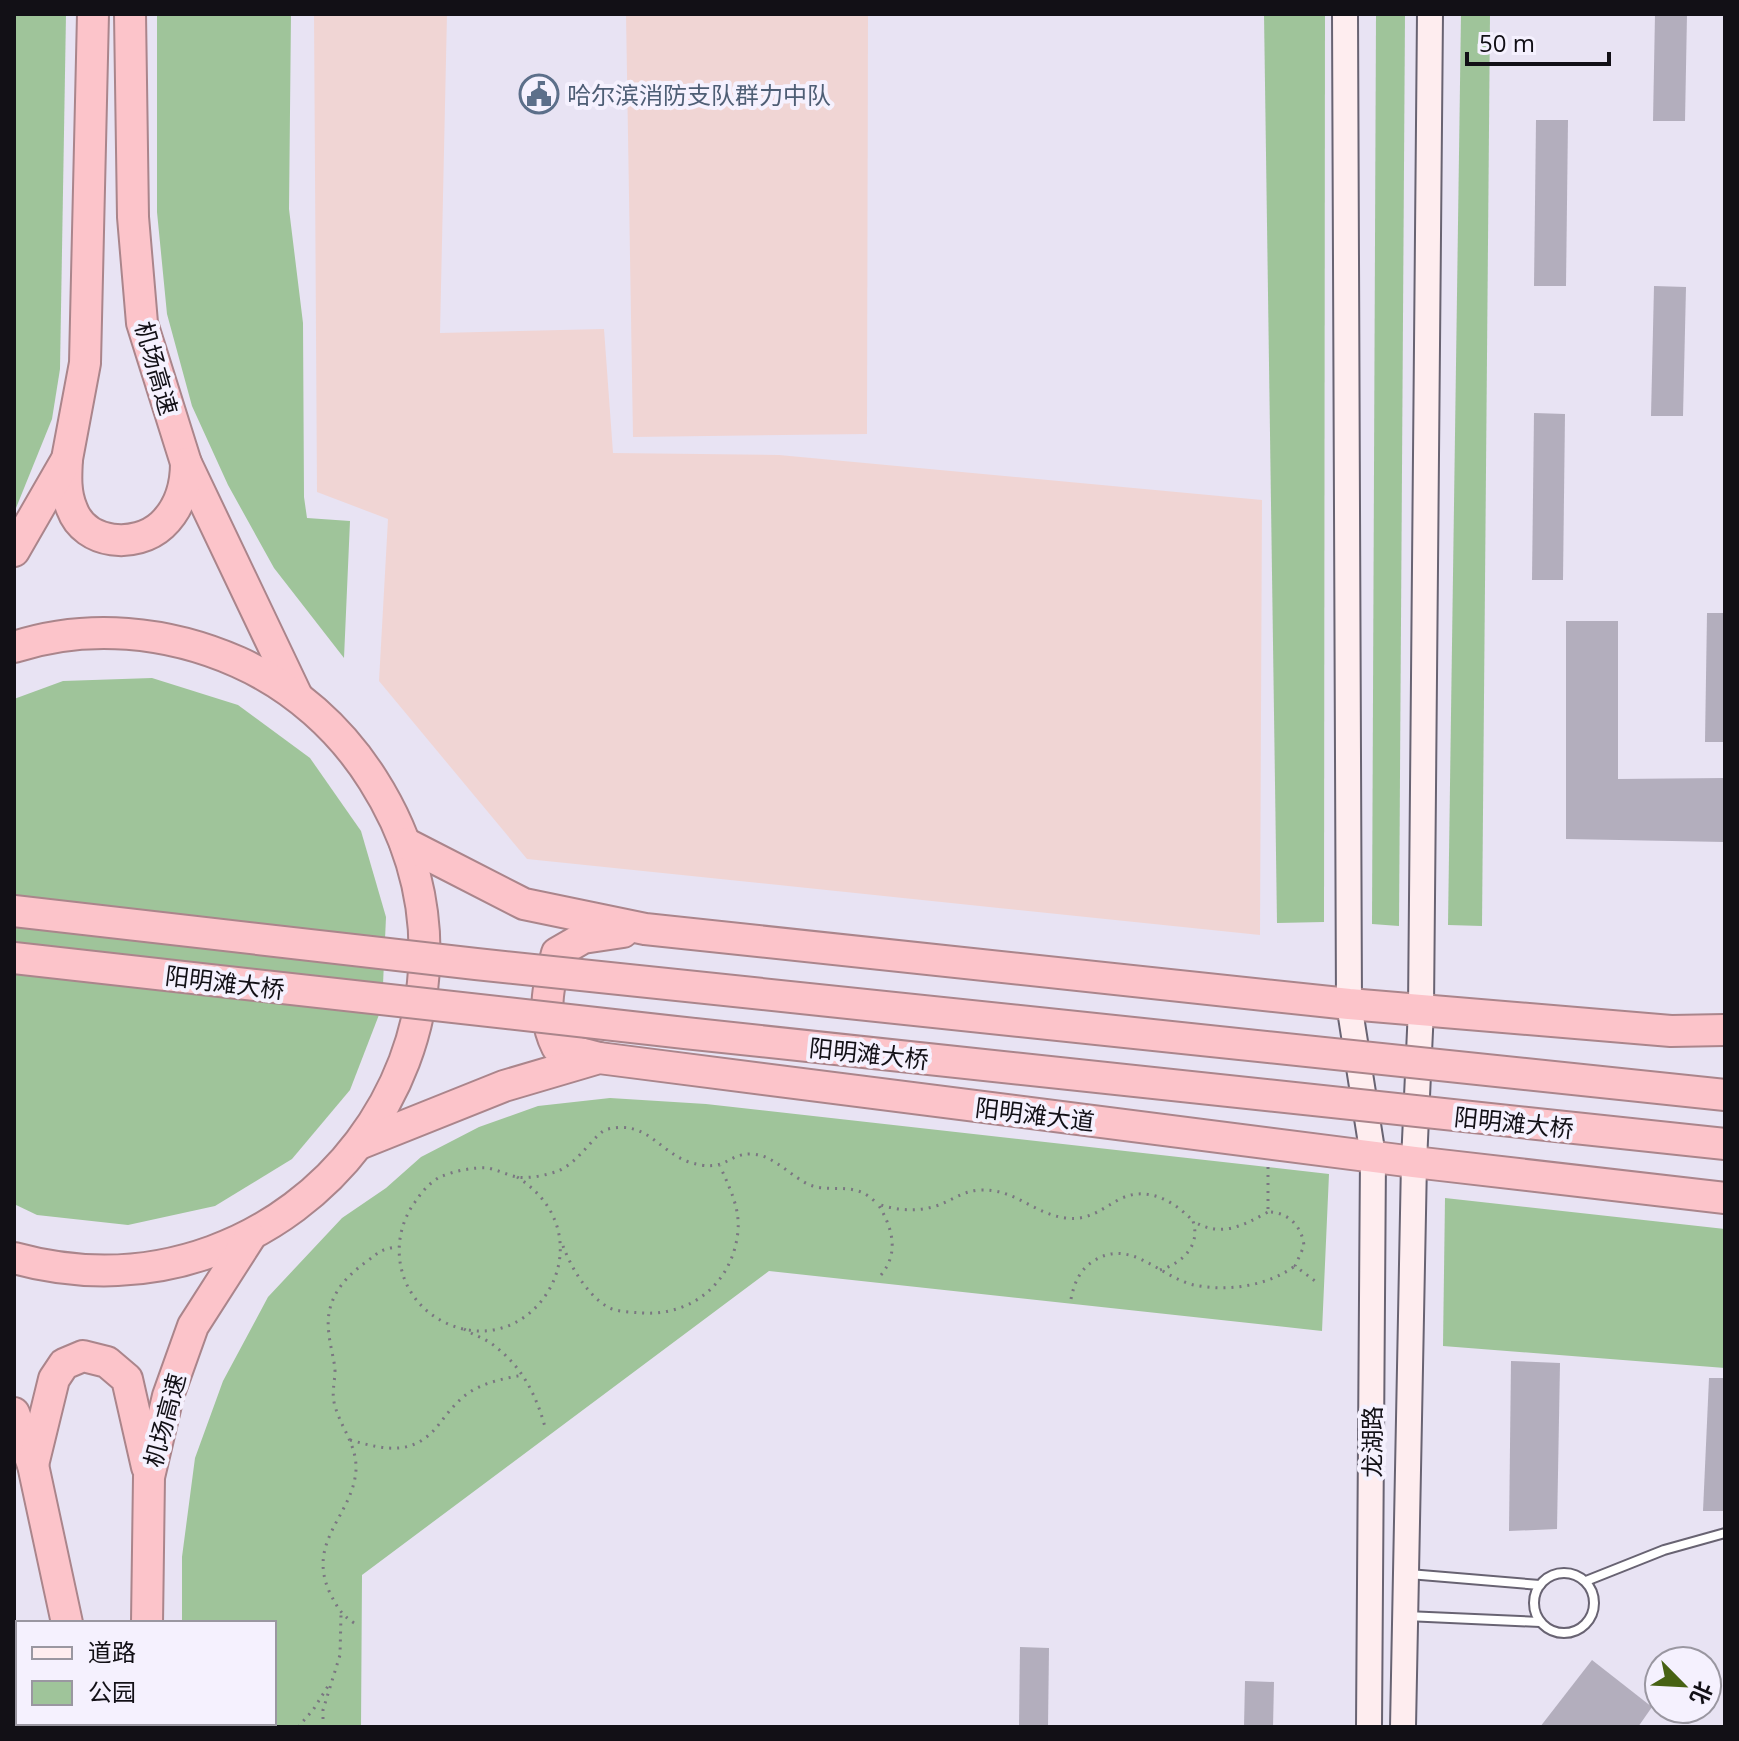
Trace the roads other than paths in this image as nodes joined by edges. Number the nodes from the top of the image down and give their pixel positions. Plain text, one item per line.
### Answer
1 (93, 14) edge
2 (130, 14) edge
3 (1345, 14) edge
4 (1430, 14) edge
5 (67, 459) junction
6 (186, 463) junction
7 (14, 551) edge
8 (14, 647) edge
9 (297, 696) junction
10 (405, 843) junction
11 (14, 911) edge
12 (645, 929) junction
13 (14, 958) edge
14 (1349, 1004) junction
15 (1421, 1009) junction
16 (1725, 1030) edge
17 (1671, 1031) junction
18 (1725, 1041) edge
19 (599, 1058) junction
20 (1725, 1095) edge
21 (359, 1144) junction
22 (1725, 1144) edge
23 (1373, 1156) junction
24 (1414, 1162) junction
25 (1538, 1176) junction
26 (1725, 1179) edge
27 (1725, 1198) edge
28 (250, 1237) junction
29 (14, 1258) edge
30 (14, 1413) edge
31 (33, 1465) junction
32 (149, 1477) junction
33 (1725, 1533) edge
34 (1406, 1574) junction
35 (1586, 1581) junction
36 (1540, 1585) junction
37 (1405, 1616) junction
38 (67, 1621) edge
39 (147, 1621) edge
40 (1540, 1622) junction
41 (1369, 1727) edge
42 (1403, 1727) edge

1 - 5 highway
2 - 6 highway, 机场高速
3 - 14 main road, 龙湖路
4 - 15 main road, 龙湖路
5 - 6 highway
5 - 7 highway
6 - 9 highway, 机场高速
8 - 9 highway
9 - 10 highway
10 - 12 highway
10 - 21 highway
11 - 20 highway, 阳明滩大桥, bridge
12 - 14 highway
12 - 19 highway
13 - 22 highway, 阳明滩大桥, bridge
14 - 15 highway
14 - 23 main road, 龙湖路
15 - 17 highway
15 - 24 main road, 龙湖路
16 - 17 highway
17 - 18 highway
19 - 21 highway, 阳明滩大道
19 - 23 highway, 阳明滩大道
21 - 28 highway
23 - 24 highway, 阳明滩大道
23 - 41 main road, 龙湖路
24 - 25 highway, 阳明滩大道
24 - 34 main road, 龙湖路
25 - 26 highway
25 - 27 highway, 阳明滩大道
28 - 29 highway
28 - 32 highway, 机场高速
30 - 31 highway
31 - 32 highway
31 - 38 highway
32 - 39 highway, 机场高速
33 - 35 lane
34 - 36 lane
34 - 37 main road, 龙湖路
35 - 36 lane
35 - 40 lane
36 - 40 lane
37 - 40 lane
37 - 42 main road, 龙湖路

